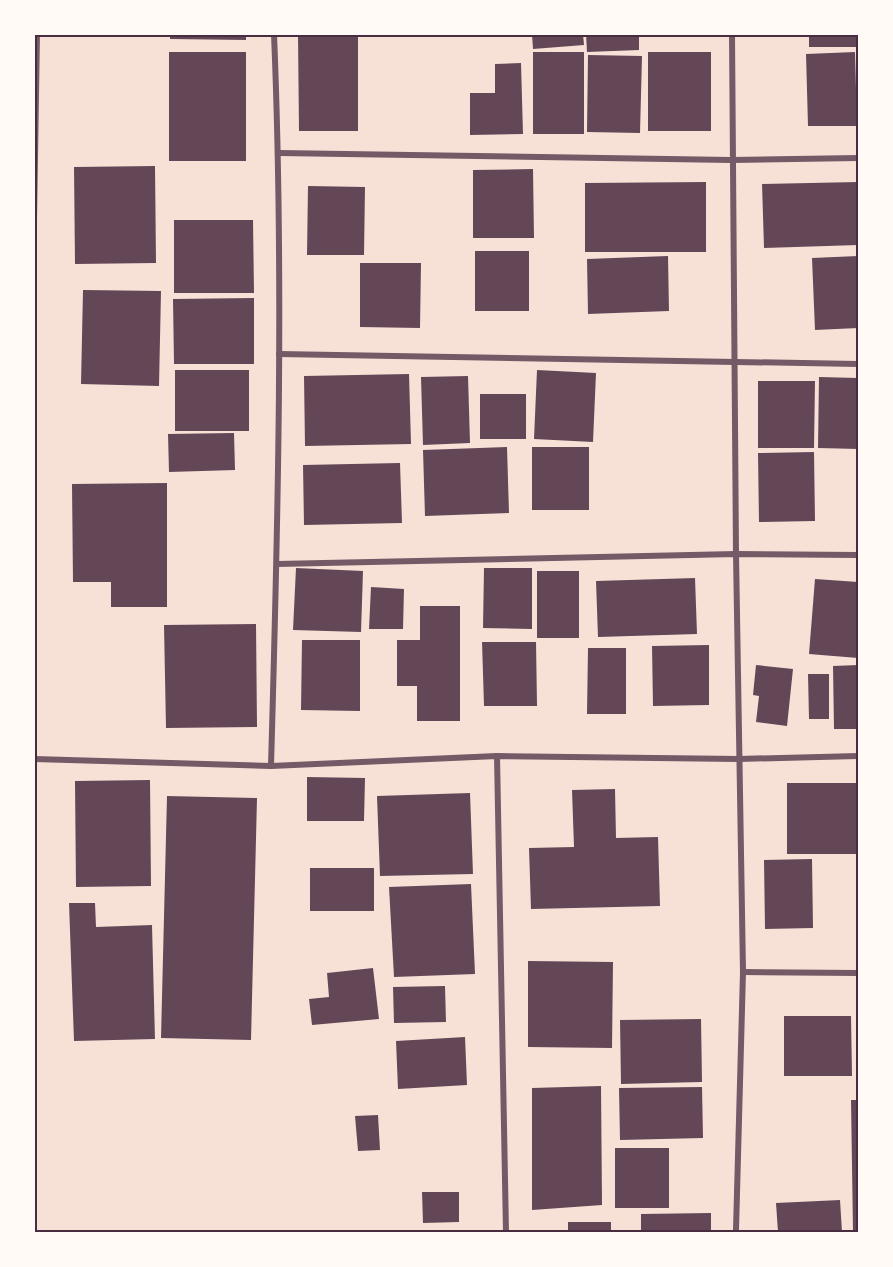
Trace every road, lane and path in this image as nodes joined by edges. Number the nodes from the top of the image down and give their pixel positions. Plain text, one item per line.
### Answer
1 (37, 34) edge
2 (274, 34) edge
3 (732, 34) edge
4 (279, 153) junction
5 (858, 158) edge
6 (731, 160) junction
7 (34, 220) edge
8 (279, 354) junction
9 (734, 363) junction
10 (858, 364) edge
11 (736, 555) junction
12 (858, 555) edge
13 (277, 564) junction
14 (497, 756) junction
15 (858, 756) edge
16 (34, 759) edge
17 (739, 759) junction
18 (271, 766) junction
19 (743, 972) junction
20 (858, 973) edge
21 (736, 1230) dead end
22 (506, 1233) edge

1 - 7 street
2 - 4 street
3 - 6 street
4 - 6 street
4 - 8 street
5 - 6 street
6 - 9 street
8 - 9 street
8 - 13 street
9 - 10 street
9 - 11 street
11 - 12 street
11 - 13 street
11 - 17 street
13 - 18 street
14 - 17 street
14 - 18 street
14 - 22 street
15 - 17 street
16 - 18 street
17 - 19 street
19 - 20 street
19 - 21 street

